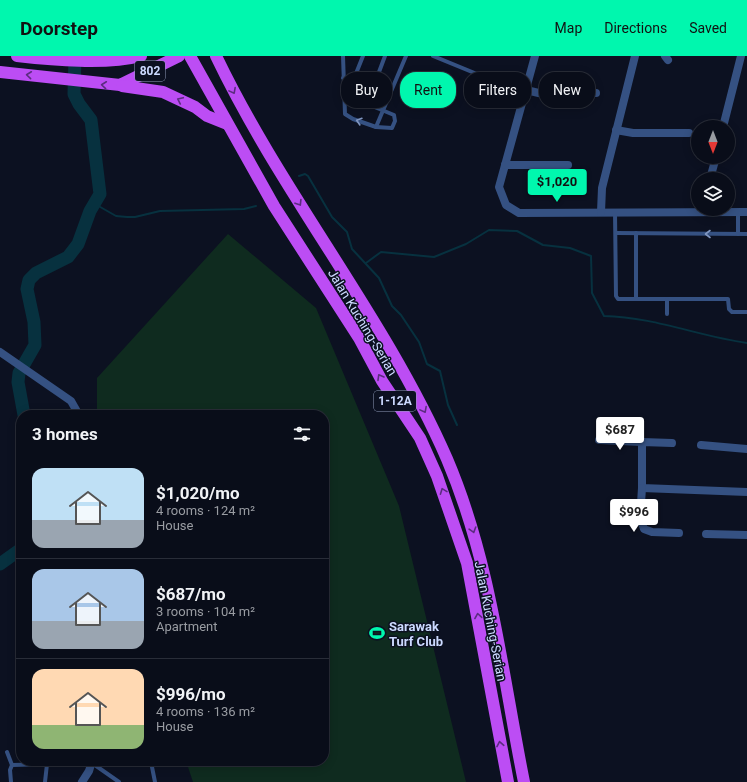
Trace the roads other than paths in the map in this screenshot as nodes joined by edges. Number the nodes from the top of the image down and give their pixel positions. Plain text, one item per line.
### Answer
1 (17, 56) edge
2 (141, 56) edge
3 (179, 56) edge
4 (190, 56) edge
5 (216, 56) edge
6 (225, 56) edge
7 (343, 56) edge
8 (363, 56) edge
9 (385, 56) edge
10 (406, 56) edge
11 (432, 56) edge
12 (535, 56) edge
13 (635, 56) edge
14 (741, 56) edge
15 (222, 70) junction
16 (0, 72) edge
17 (343, 72) edge
18 (357, 72) edge
19 (379, 72) edge
20 (472, 72) edge
21 (531, 72) edge
22 (120, 85) junction
23 (392, 89) edge
24 (531, 91) edge
25 (596, 93) dead end
26 (345, 108) edge
27 (378, 108) edge
28 (521, 108) edge
29 (383, 110) junction
30 (725, 120) edge
31 (227, 124) junction
32 (376, 127) junction
33 (616, 130) junction
34 (689, 133) dead end
35 (505, 165) junction
36 (568, 165) dead end
37 (691, 211) edge
38 (601, 212) junction
39 (615, 212) junction
40 (735, 212) edge
41 (738, 212) junction
42 (747, 212) edge
43 (616, 233) junction
44 (636, 233) junction
45 (738, 234) junction
46 (747, 234) edge
47 (636, 299) junction
48 (667, 299) junction
49 (747, 312) edge
50 (667, 314) dead end
51 (3, 354) edge
52 (76, 410) edge
53 (599, 440) dead end
54 (642, 442) junction
55 (672, 443) dead end
56 (701, 445) dead end
57 (747, 448) edge
58 (642, 488) junction
59 (747, 492) edge
60 (679, 533) dead end
61 (706, 534) dead end
62 (747, 535) edge
63 (7, 752) dead end
64 (12, 765) junction
65 (16, 765) edge
66 (49, 766) edge
67 (90, 766) edge
68 (97, 766) edge
69 (152, 766) edge
70 (11, 782) edge
71 (45, 782) edge
72 (82, 782) edge
73 (119, 782) edge
74 (154, 782) edge
75 (508, 782) edge
76 (524, 782) edge

1 - 2 highway, 802
3 - 22 highway, 802
4 - 31 highway, Jalan Kuching-Serian / 1-12A
5 - 15 highway, Jalan Kuching-Serian
6 - 15 highway
7 - 17 lane
8 - 18 lane
9 - 19 lane
10 - 23 lane
11 - 20 lane
12 - 21 street
13 - 33 street
14 - 30 street
15 -> 76 highway, Jalan Kuching-Serian
22 -> 16 highway, 802
31 -> 22 highway
24 - 25 street
32 -> 26 lane
27 - 29 lane
28 - 35 street
29 - 32 lane
29 - 32 lane
75 -> 31 highway, Jalan Kuching-Serian / 1-12A
33 - 34 street
33 - 38 street
35 - 36 street
35 - 38 street
37 - 39 street
38 - 39 street
39 - 43 lane
40 - 41 street
41 - 42 street
41 - 45 lane
43 - 44 lane
43 - 47 lane
45 -> 44 lane
44 - 47 lane
45 - 46 lane
47 - 48 lane
48 - 49 lane
48 - 50 lane
51 - 52 street
53 - 54 street
54 - 55 street
54 - 58 street
56 - 57 street
58 - 59 street
58 - 60 street
61 - 62 street
63 - 64 lane
64 - 65 lane
64 - 70 lane
66 - 71 lane
67 - 72 street
68 - 73 lane
69 - 74 lane

